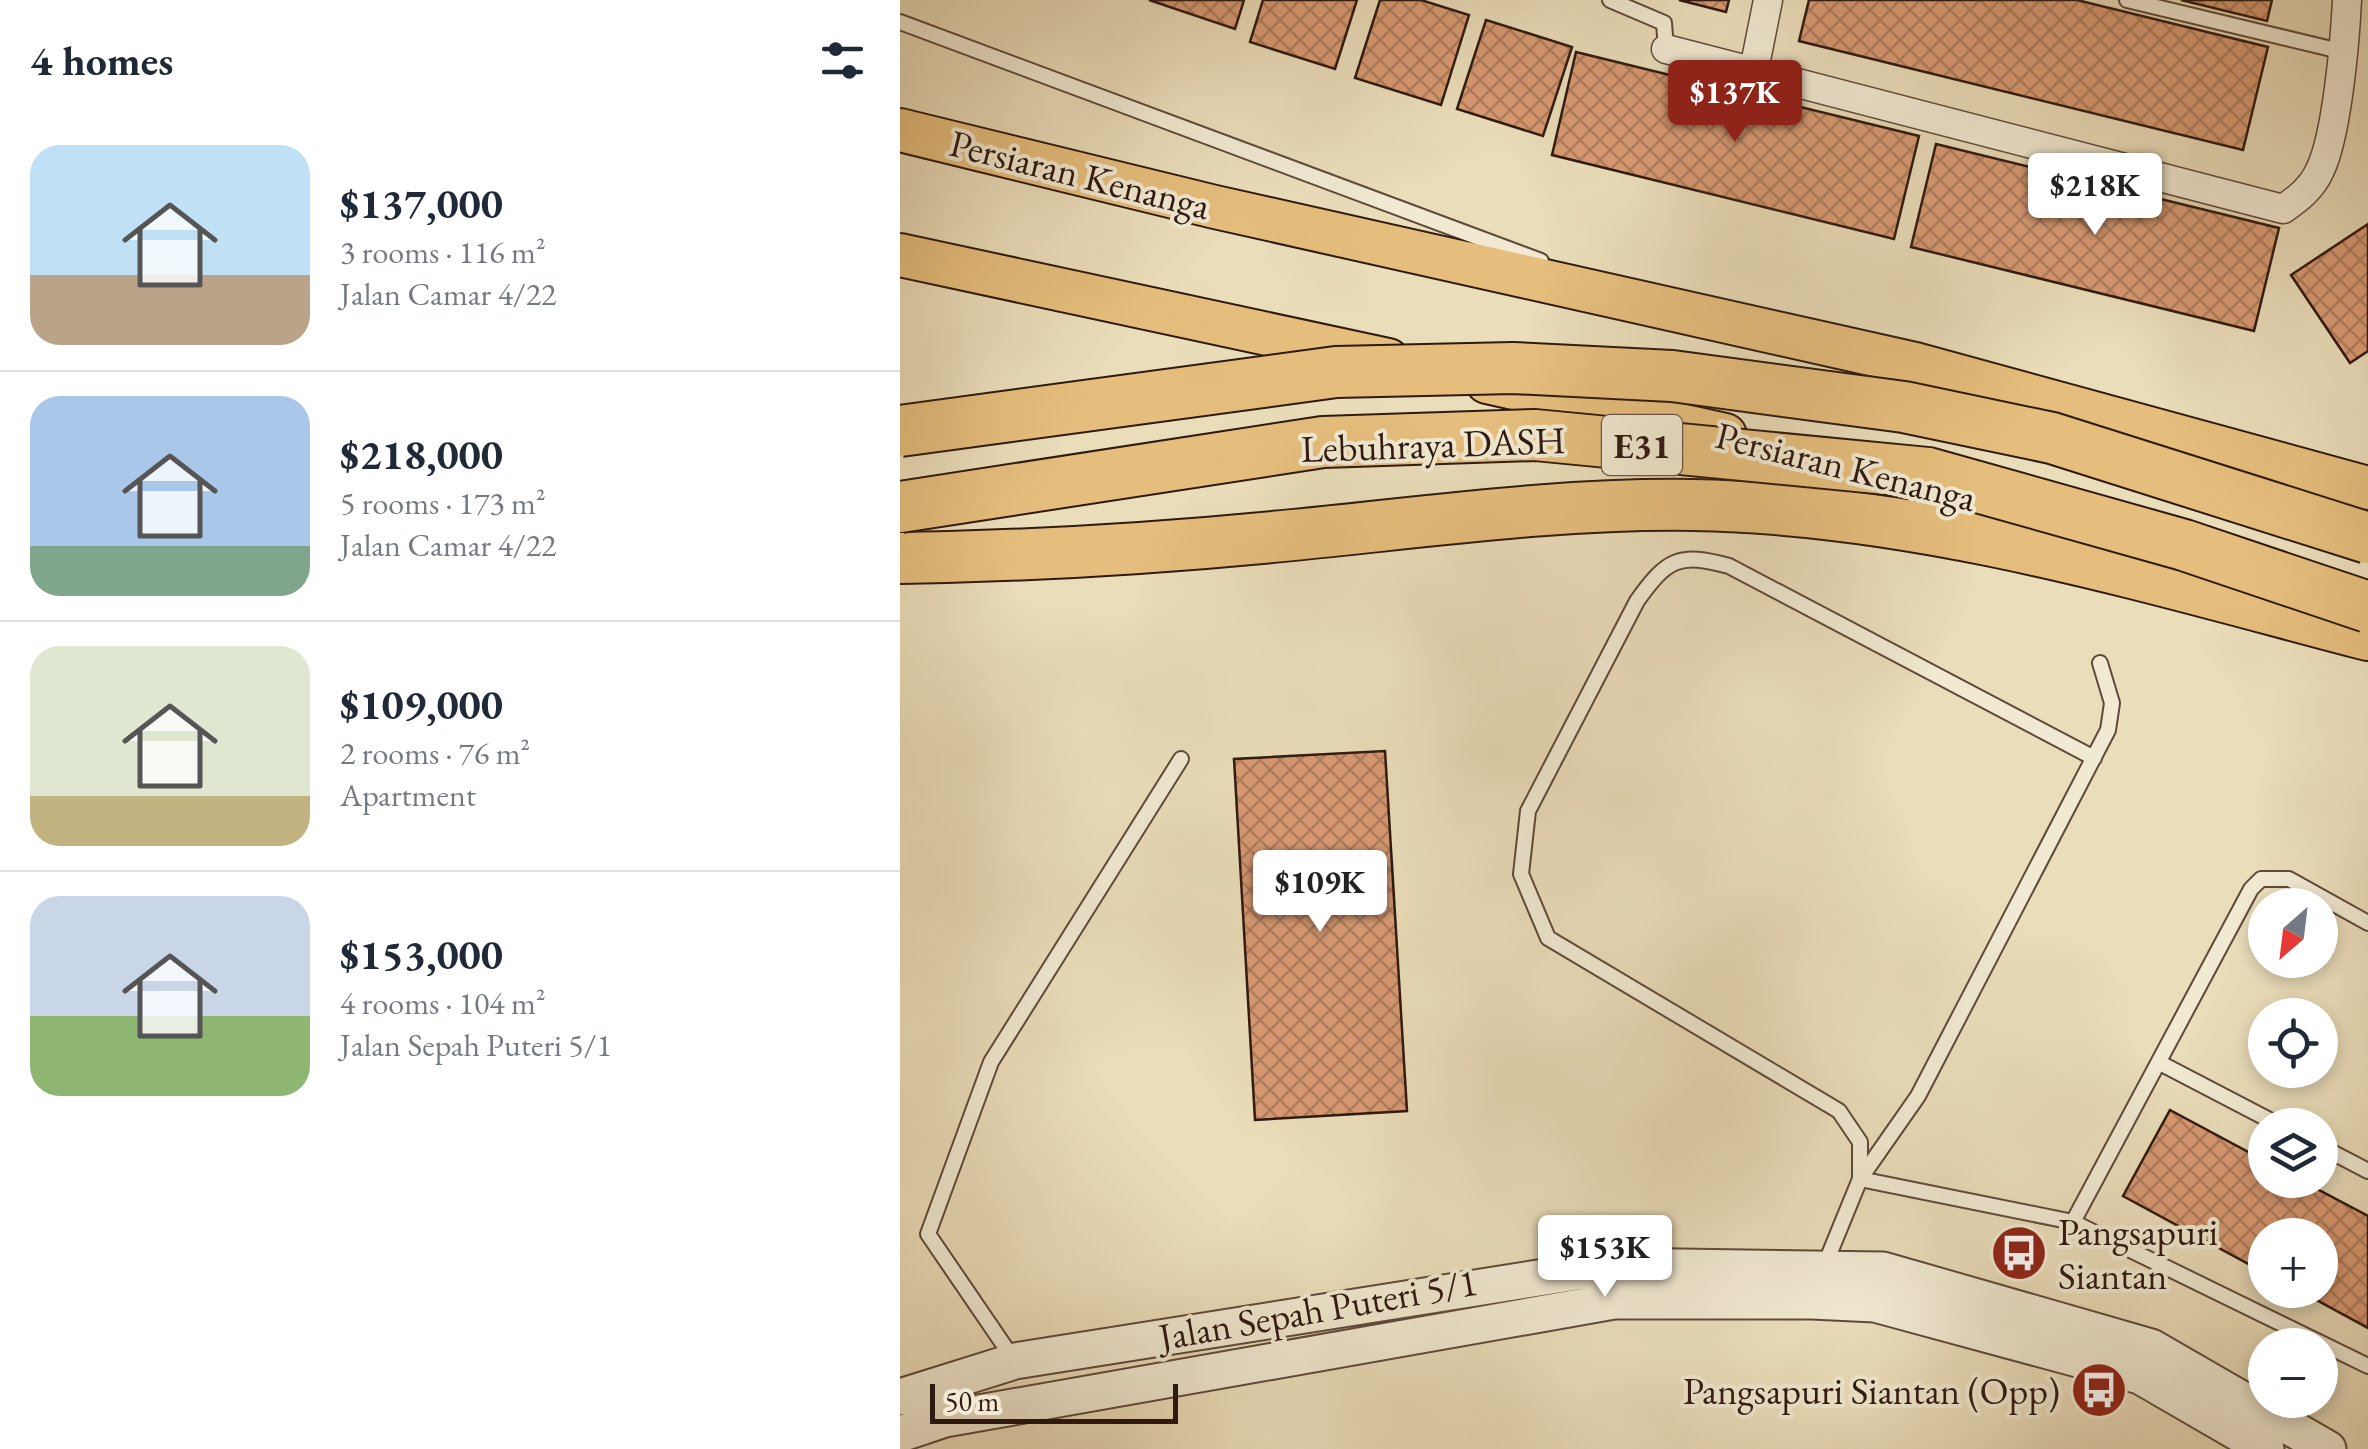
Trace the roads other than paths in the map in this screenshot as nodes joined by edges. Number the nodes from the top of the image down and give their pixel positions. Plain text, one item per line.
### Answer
1 (1610, 0) edge
2 (1768, 0) edge
3 (2127, 0) edge
4 (2347, 0) edge
5 (900, 22) edge
6 (1666, 49) joint
7 (2344, 52) junction
8 (1754, 70) junction
9 (900, 130) edge
10 (900, 254) edge
11 (1618, 297) junction
12 (900, 431) edge
13 (2368, 488) edge
14 (900, 507) edge
15 (2368, 538) edge
16 (900, 558) edge
17 (2368, 607) edge
18 (2368, 634) edge
19 (2100, 663) dead end
20 (2094, 758) junction
21 (1181, 759) dead end
22 (2368, 923) edge
23 (2160, 1063) junction
24 (2248, 1109) edge
25 (2338, 1155) edge
26 (2368, 1171) edge
27 (1860, 1179) junction
28 (2073, 1222) junction
29 (1818, 1285) junction
30 (1015, 1361) junction
31 (2368, 1366) edge
32 (900, 1397) edge
33 (900, 1434) edge
34 (2290, 1439) edge
35 (2266, 1449) edge
36 (2328, 1449) edge

1 - 6 lane
2 - 8 street
3 - 7 lane
4 - 7 street
5 - 11 lane
6 - 8 street
7 - 8 street
9 - 11 main road, Persiaran Kenanga
10 - 18 main road, Persiaran Kenanga
11 - 13 main road, Persiaran Kenanga
12 - 15 highway, Lebuhraya DASH / E31, bridge
14 - 17 highway, Lebuhraya DASH / E31, bridge
16 - 18 highway
19 - 20 lane
20 - 27 lane
20 - 27 lane
21 - 30 lane
22 - 23 lane
23 - 24 lane
23 - 28 lane
25 - 26 lane
27 - 28 lane
27 - 29 lane
28 - 31 lane
29 - 30 street
29 - 33 street, Jalan Sepah Puteri 5/1
29 - 34 street
29 - 35 street, Jalan Sepah Puteri 5/1
30 - 32 street
34 - 36 street

